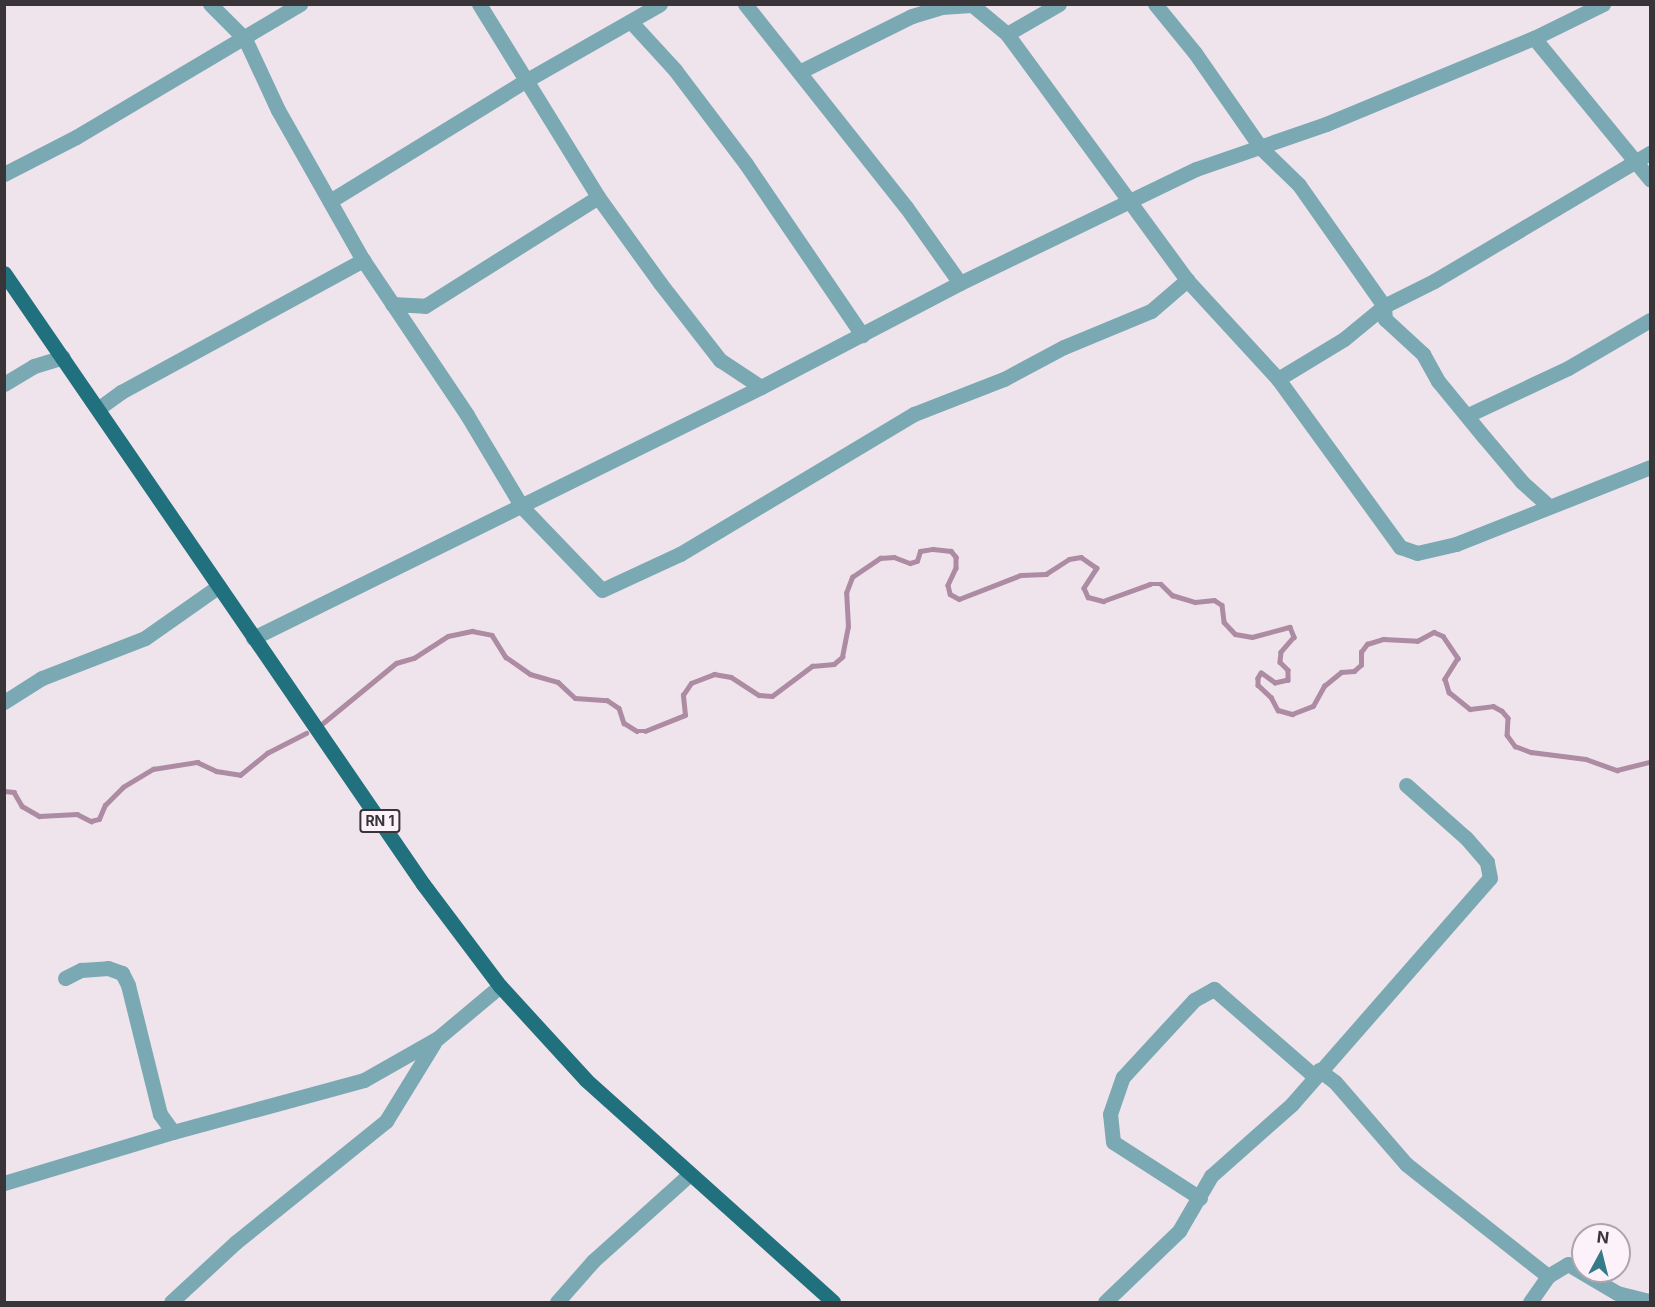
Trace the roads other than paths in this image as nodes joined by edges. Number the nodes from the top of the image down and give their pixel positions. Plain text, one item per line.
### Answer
1 (210, 4) edge
2 (300, 4) edge
3 (479, 4) edge
4 (660, 4) edge
5 (745, 4) edge
6 (1059, 4) edge
7 (1155, 4) edge
8 (1603, 4) edge
9 (971, 5) edge
10 (632, 23) junction
11 (1007, 34) junction
12 (1534, 38) junction
13 (244, 39) junction
14 (799, 72) junction
15 (527, 80) junction
16 (1262, 148) junction
17 (1644, 157) edge
18 (4, 174) edge
19 (1650, 179) edge
20 (598, 197) junction
21 (1132, 200) junction
22 (330, 201) junction
23 (363, 260) junction
24 (4, 273) edge
25 (1187, 280) junction
26 (960, 283) junction
27 (392, 304) junction
28 (1384, 306) junction
29 (1650, 320) edge
30 (862, 335) junction
31 (63, 357) junction
32 (1278, 379) junction
33 (4, 384) edge
34 (761, 387) junction
35 (99, 408) junction
36 (1468, 415) junction
37 (1650, 467) edge
38 (1549, 506) junction
39 (522, 507) junction
40 (219, 586) junction
41 (253, 638) junction
42 (4, 702) edge
43 (1406, 785) dead end
44 (65, 978) dead end
45 (500, 986) junction
46 (438, 1038) junction
47 (1316, 1073) junction
48 (172, 1132) junction
49 (690, 1174) junction
50 (4, 1183) edge
51 (1200, 1198) junction
52 (1548, 1276) junction
53 (1650, 1301) edge
54 (171, 1302) edge
55 (557, 1302) edge
56 (833, 1302) edge
57 (1105, 1302) edge
58 (1530, 1302) edge

1 - 13 street
2 - 13 street
3 - 15 street
4 - 10 street
5 - 14 street
6 - 11 street
7 - 16 street
8 - 12 street
9 - 11 street
9 - 14 street
10 - 15 street
10 - 30 street
11 - 21 street
12 - 16 street
12 - 17 street
13 - 18 street
13 - 22 street
14 - 26 street
15 - 20 street
15 - 22 street
16 - 21 street
16 - 28 street
17 - 19 street
17 - 28 street
20 - 27 street
20 - 34 street
21 - 25 street
21 - 26 street
22 - 23 street
23 - 27 street
23 - 35 street
24 - 31 main road, RN 1
25 - 32 street
25 - 39 street
26 - 30 street
27 - 39 street
28 - 32 street
28 - 36 street
29 - 36 street
30 - 34 street
31 - 33 street
31 - 35 main road, RN 1
32 - 38 street
34 - 39 street
35 - 40 main road, RN 1
36 - 38 street
37 - 38 street
39 - 41 street
40 - 41 main road, RN 1
40 - 42 street
41 - 45 main road, RN 1
43 - 47 street
44 - 48 street
45 - 46 street
45 - 49 main road, RN 1
46 - 48 street
46 - 54 street
47 - 51 street
47 - 51 street
47 - 52 street
48 - 50 street
49 - 55 street
49 - 56 main road, RN 1
51 - 57 street
52 - 53 street
52 - 58 street

